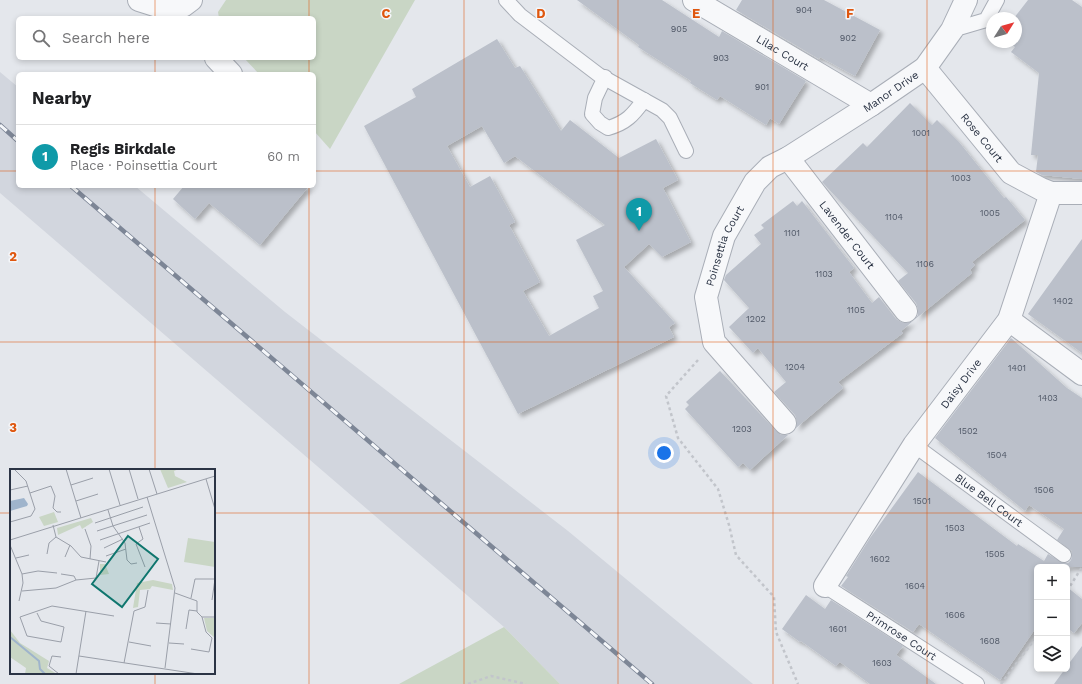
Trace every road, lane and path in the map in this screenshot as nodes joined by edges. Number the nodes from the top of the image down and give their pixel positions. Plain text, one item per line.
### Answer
1 (139, 0) edge
2 (506, 0) edge
3 (694, 0) edge
4 (966, 0) edge
5 (997, 0) edge
6 (187, 8) edge
7 (952, 30) junction
8 (218, 60) edge
9 (925, 68) junction
10 (229, 72) edge
11 (604, 78) junction
12 (644, 100) junction
13 (871, 106) junction
14 (686, 151) dead end
15 (788, 158) junction
16 (1051, 193) junction
17 (1082, 193) edge
18 (906, 311) dead end
19 (1009, 320) junction
20 (714, 342) junction
21 (1082, 374) edge
22 (785, 423) dead end
23 (914, 446) junction
24 (1064, 555) dead end
25 (1082, 567) edge
26 (825, 586) joint
27 (1070, 586) edge
28 (1034, 640) edge
29 (468, 684) edge
30 (526, 684) edge
31 (798, 684) edge
32 (977, 684) edge
33 (1001, 684) edge

1 - 6 street
2 - 11 lane
3 - 13 street, Lilac Court
4 - 7 street, Manor Drive
5 - 7 lane
7 - 9 street, Manor Drive
8 - 10 street
9 - 13 street, Manor Drive
9 - 16 street, Rose Court
11 - 12 lane
11 - 12 lane
12 - 14 lane
13 - 15 street, Manor Drive
15 - 18 street, Lavender Court
15 - 20 street, Poinsettia Court
16 - 17 street
16 - 19 street, Daisy Drive
19 - 21 street
19 - 23 street, Daisy Drive
20 - 22 street
20 - 31 path
23 - 24 lane, Blue Bell Court
23 - 26 street, Daisy Drive
25 - 27 path
26 - 32 lane, Primrose Court
28 - 33 path
29 - 30 path

